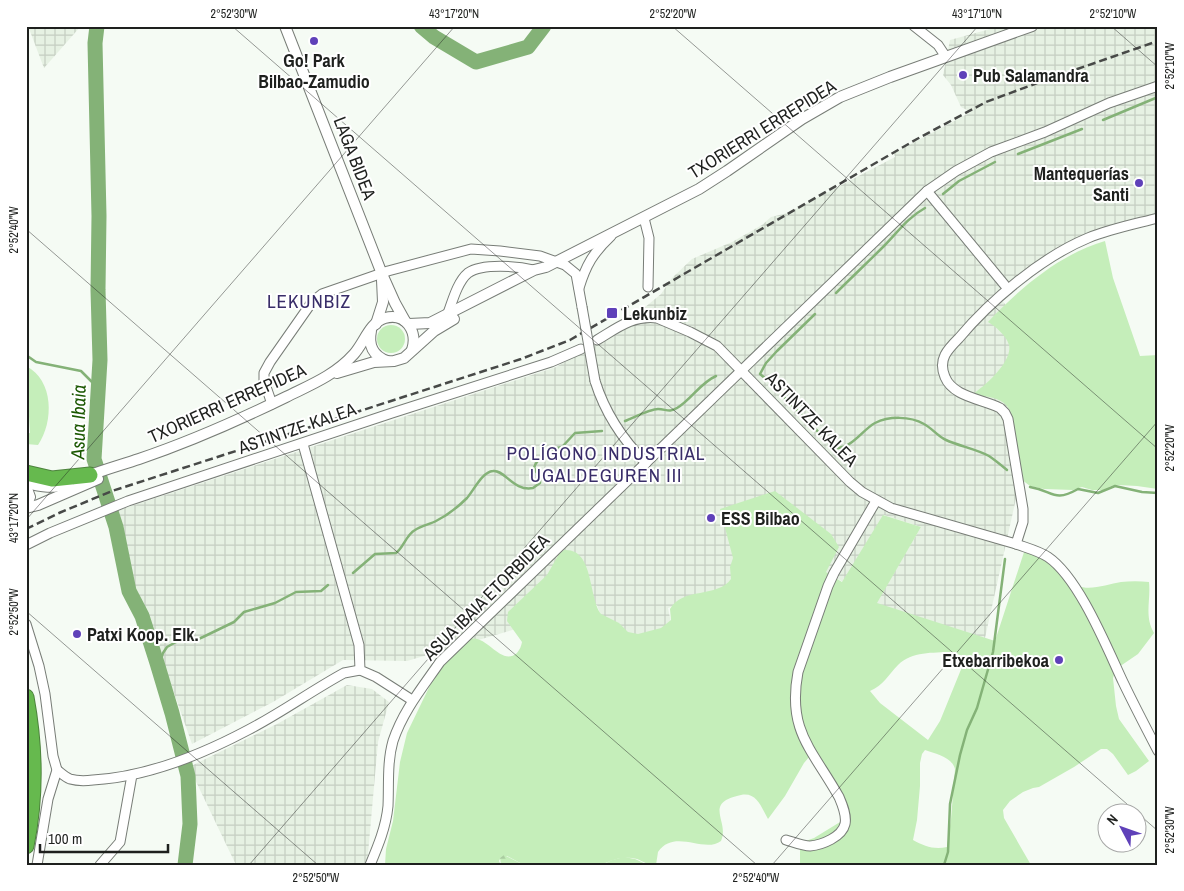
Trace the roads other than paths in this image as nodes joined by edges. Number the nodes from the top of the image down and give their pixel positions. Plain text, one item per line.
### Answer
1 (285, 26) edge
2 (914, 26) edge
3 (1032, 26) edge
4 (946, 57) junction
5 (1158, 86) edge
6 (927, 191) junction
7 (644, 218) junction
8 (1158, 218) edge
9 (616, 231) junction
10 (556, 261) junction
11 (546, 267) junction
12 (534, 270) junction
13 (382, 274) junction
14 (648, 287) dead end
15 (578, 288) junction
16 (1008, 289) junction
17 (447, 316) junction
18 (407, 322) junction
19 (374, 326) junction
20 (597, 340) dead end
21 (581, 349) dead end
22 (412, 350) junction
23 (389, 361) junction
24 (742, 370) junction
25 (328, 376) junction
26 (272, 404) junction
27 (302, 444) junction
28 (646, 463) junction
29 (26, 473) edge
30 (92, 477) junction
31 (26, 485) edge
32 (876, 501) junction
33 (26, 508) edge
34 (1016, 544) junction
35 (26, 545) edge
36 (26, 624) edge
37 (360, 670) junction
38 (26, 697) edge
39 (412, 700) junction
40 (1158, 751) edge
41 (58, 770) junction
42 (132, 775) junction
43 (786, 840) dead end
44 (26, 846) edge
45 (37, 865) edge
46 (100, 865) edge
47 (370, 865) edge

1 - 13 street, LAGA BIDEA
2 - 4 street
3 - 4 street, TXORIERRI ERREPIDEA
4 - 7 street, TXORIERRI ERREPIDEA
5 - 6 street, ASUA IBAIA ETORBIDEA
6 - 16 street
6 - 24 street, ASUA IBAIA ETORBIDEA
7 - 9 street, TXORIERRI ERREPIDEA
7 - 14 street
8 - 16 street
9 - 10 street, TXORIERRI ERREPIDEA
9 - 15 street
10 - 11 street, TXORIERRI ERREPIDEA
10 - 13 street
10 - 15 street
11 - 12 street, TXORIERRI ERREPIDEA
11 - 22 street, TXORIERRI ERREPIDEA
12 - 17 street, TXORIERRI ERREPIDEA
12 - 17 street
13 - 18 street, LAGA BIDEA
13 - 19 street
13 - 26 street
15 - 28 street, bridge
16 - 34 street
17 - 18 street, TXORIERRI ERREPIDEA
18 - 19 street, TXORIERRI ERREPIDEA
18 - 22 street
19 - 23 street
19 - 25 street, TXORIERRI ERREPIDEA
20 - 24 street, ASTINTZE KALEA
21 - 27 street, ASTINTZE KALEA
22 - 23 street, TXORIERRI ERREPIDEA
23 - 25 street, TXORIERRI ERREPIDEA
24 - 28 street, ASUA IBAIA ETORBIDEA
24 - 32 street, ASTINTZE KALEA
25 - 26 street, TXORIERRI ERREPIDEA
26 - 30 street, TXORIERRI ERREPIDEA
27 - 35 street, ASTINTZE KALEA
27 - 37 street
28 - 39 street, ASUA IBAIA ETORBIDEA
29 - 30 highway
30 - 31 street, TXORIERRI ERREPIDEA
30 - 33 street, TXORIERRI ERREPIDEA
31 - 33 street
32 - 34 street, ASTINTZE KALEA
32 - 43 street
34 - 40 street, ASTINTZE KALEA
36 - 41 street
37 - 39 street
37 - 42 street
38 - 44 highway
39 - 47 street, ASUA IBAIA ETORBIDEA
41 - 42 street
41 - 45 street
42 - 46 street

